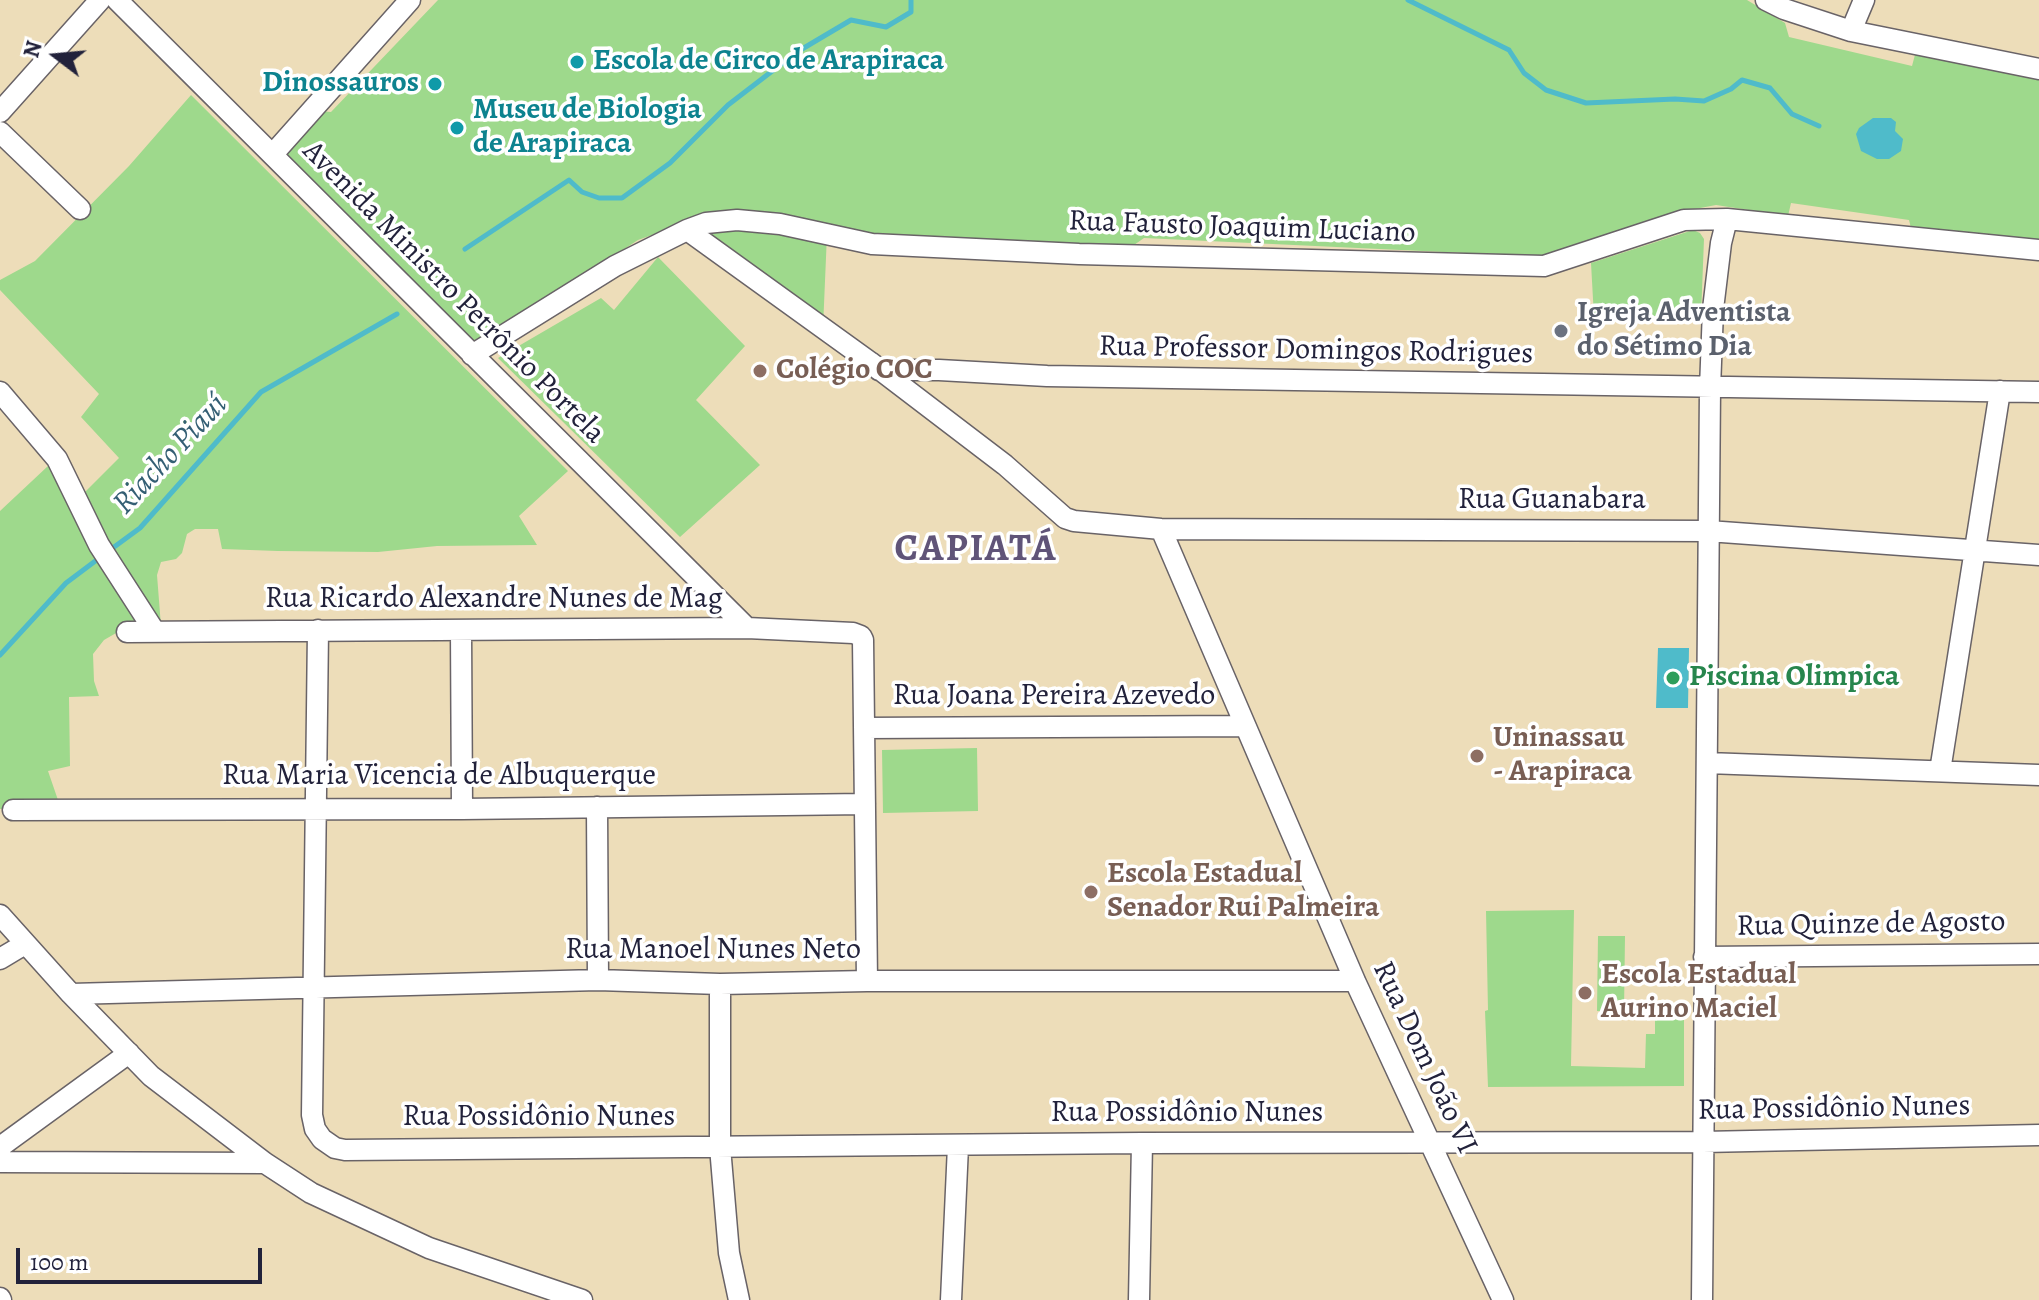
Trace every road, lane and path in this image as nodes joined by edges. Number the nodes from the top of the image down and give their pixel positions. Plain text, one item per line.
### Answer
1 (100, 0) edge
2 (117, 0) edge
3 (1766, 0) edge
4 (1864, 0) edge
5 (398, 4) edge
6 (1851, 31) junction
7 (2039, 69) edge
8 (0, 112) edge
9 (0, 132) edge
10 (273, 154) junction
11 (80, 209) dead end
12 (1727, 219) junction
13 (687, 230) junction
14 (2039, 250) edge
15 (472, 355) junction
16 (879, 370) junction
17 (1710, 389) junction
18 (2000, 391) junction
19 (0, 392) edge
20 (2039, 392) edge
21 (1161, 529) junction
22 (1708, 531) junction
23 (1973, 552) junction
24 (2039, 555) edge
25 (747, 628) junction
26 (318, 630) junction
27 (461, 630) junction
28 (127, 632) dead end
29 (155, 632) junction
30 (1245, 726) junction
31 (864, 728) junction
32 (1707, 763) junction
33 (1940, 771) junction
34 (2039, 775) edge
35 (865, 804) junction
36 (597, 807) junction
37 (315, 808) junction
38 (462, 809) junction
39 (13, 810) dead end
40 (0, 915) edge
41 (25, 944) junction
42 (2039, 954) edge
43 (1704, 957) junction
44 (0, 959) edge
45 (598, 980) junction
46 (867, 981) junction
47 (1355, 981) junction
48 (720, 984) junction
49 (315, 986) junction
50 (71, 994) junction
51 (129, 1053) junction
52 (2039, 1135) edge
53 (1703, 1142) junction
54 (1142, 1143) junction
55 (1429, 1143) junction
56 (958, 1146) junction
57 (0, 1147) edge
58 (720, 1147) junction
59 (0, 1162) edge
60 (265, 1163) junction
61 (582, 1300) edge
62 (739, 1300) edge
63 (951, 1300) edge
64 (1139, 1300) edge
65 (1503, 1300) edge
66 (1702, 1300) edge

1 - 8 street
2 - 10 street, Avenida Ministro Petrônio Portela
3 - 6 street
4 - 6 street
5 - 10 street
6 - 7 street
9 - 11 street
10 - 15 street, Avenida Ministro Petrônio Portela
12 - 13 street, Rua Fausto Joaquim Luciano
12 - 14 street, Rua Fausto Joaquim Luciano
12 - 17 street
13 - 15 street, Rua Fausto Joaquim Luciano
13 - 16 street
15 - 25 street, Avenida Ministro Petrônio Portela
16 - 17 street, Rua Professor Domingos Rodrigues
16 - 21 street, Rua Guanabara
17 - 18 street, Rua Professor Domingos Rodrigues
17 - 22 street
18 - 20 street, Rua Professor Domingos Rodrigues
18 - 23 street
19 - 29 street
21 - 22 street, Rua Guanabara
21 - 30 street, Rua Dom João VI
22 - 23 street, Rua Guanabara
22 - 32 street
23 - 24 street, Rua Guanabara
23 - 33 street
25 - 27 street, Rua Ricardo Alexandre Nunes de Mag
25 - 31 street, Rua Ricardo Alexandre Nunes de Mag
26 - 27 street, Rua Ricardo Alexandre Nunes de Mag
26 - 29 street, Rua Ricardo Alexandre Nunes de Mag
26 - 37 street
27 - 38 street
28 - 29 street, Rua Ricardo Alexandre Nunes de Mag
30 - 31 street, Rua Joana Pereira Azevedo
30 - 47 street, Rua Dom João VI
31 - 35 street
32 - 33 street
32 - 43 street
33 - 34 street
35 - 36 street, Rua Maria Vicencia de Albuquerque
35 - 46 street
36 - 38 street, Rua Maria Vicencia de Albuquerque
36 - 45 street
37 - 38 street, Rua Maria Vicencia de Albuquerque
37 - 39 street, Rua Maria Vicencia de Albuquerque
37 - 49 street
40 - 41 street
41 - 44 street
41 - 50 street
42 - 43 street, Rua Quinze de Agosto
43 - 53 street
45 - 48 street, Rua Manoel Nunes Neto
45 - 49 street, Rua Manoel Nunes Neto
46 - 47 street, Rua Manoel Nunes Neto
46 - 48 street, Rua Manoel Nunes Neto
47 - 55 street, Rua Dom João VI
48 - 58 street
49 - 50 street, Rua Manoel Nunes Neto
49 - 58 street, Rua Possidônio Nunes
50 - 51 street
51 - 57 street
51 - 60 street
52 - 53 street, Rua Possidônio Nunes
53 - 55 street, Rua Possidônio Nunes
53 - 66 street
54 - 55 street, Rua Possidônio Nunes
54 - 56 street, Rua Possidônio Nunes
54 - 64 street
55 - 65 street, Rua Dom João VI
56 - 58 street, Rua Possidônio Nunes
56 - 63 street
58 - 62 street
59 - 60 street
60 - 61 street

